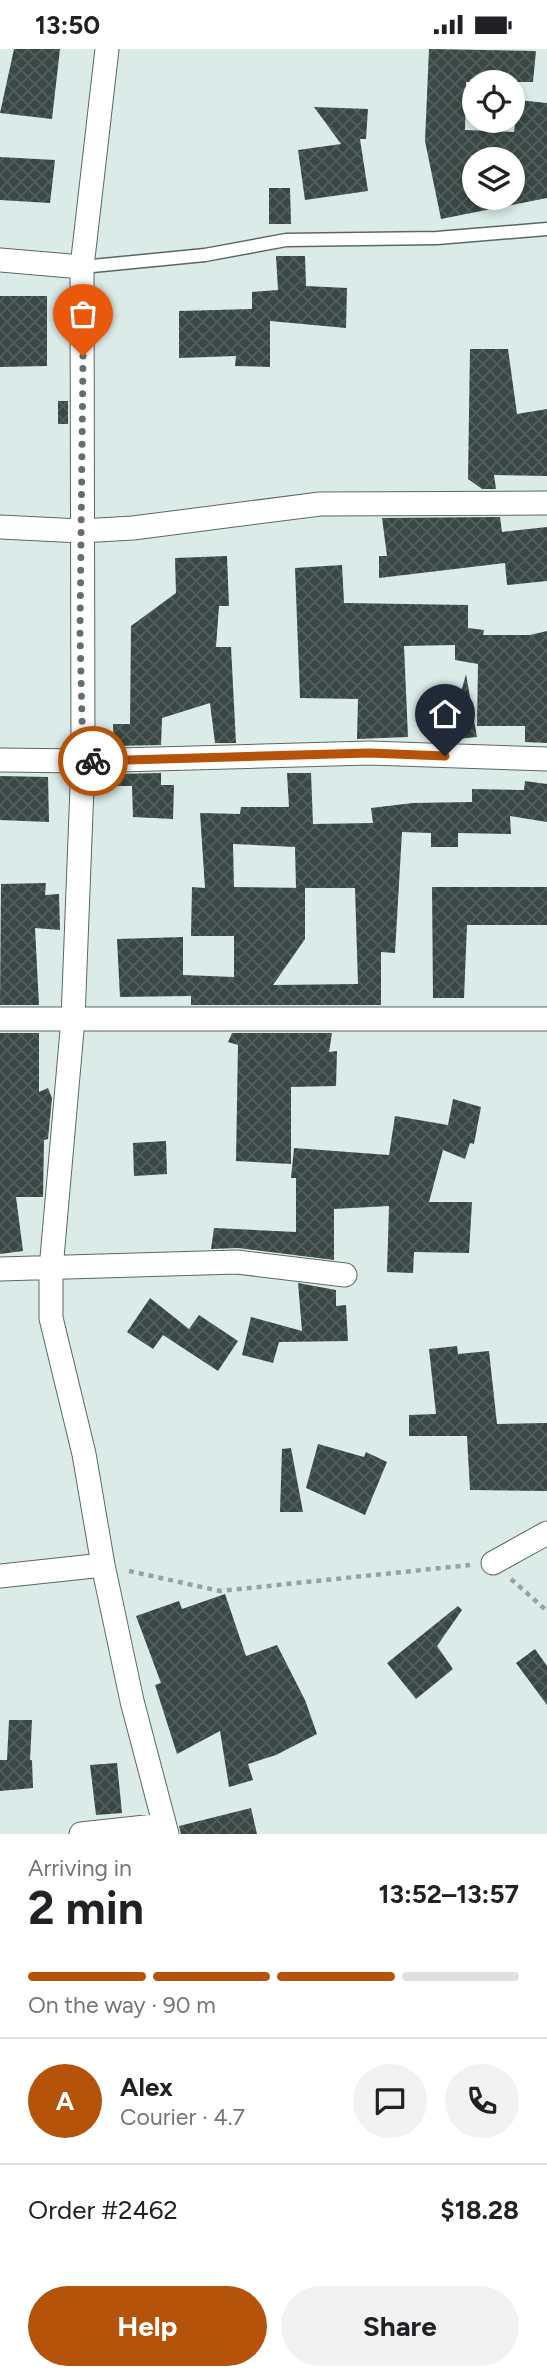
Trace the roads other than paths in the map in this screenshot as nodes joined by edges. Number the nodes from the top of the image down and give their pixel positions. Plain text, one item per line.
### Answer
1 (107, 49) edge
2 (547, 229) edge
3 (0, 260) edge
4 (82, 267) junction
5 (547, 503) edge
6 (0, 527) edge
7 (81, 531) junction
8 (0, 759) edge
9 (547, 759) edge
10 (83, 761) junction
11 (0, 1019) edge
12 (73, 1019) junction
13 (547, 1019) edge
14 (0, 1269) edge
15 (51, 1269) junction
16 (345, 1275) dead end
17 (547, 1533) edge
18 (493, 1563) road end
19 (103, 1565) junction
20 (0, 1576) edge
21 (165, 1829) edge
22 (80, 1834) edge

1 - 4 street
2 - 4 lane
3 - 4 street
4 - 7 street
5 - 7 street
6 - 7 street
7 - 10 street
8 - 10 street
9 - 10 street
10 - 12 street
11 - 12 street
12 - 13 street
12 - 15 street
14 - 15 street
15 - 16 street
15 - 19 street
17 - 18 street
19 - 20 street
19 - 21 street
21 - 22 street

